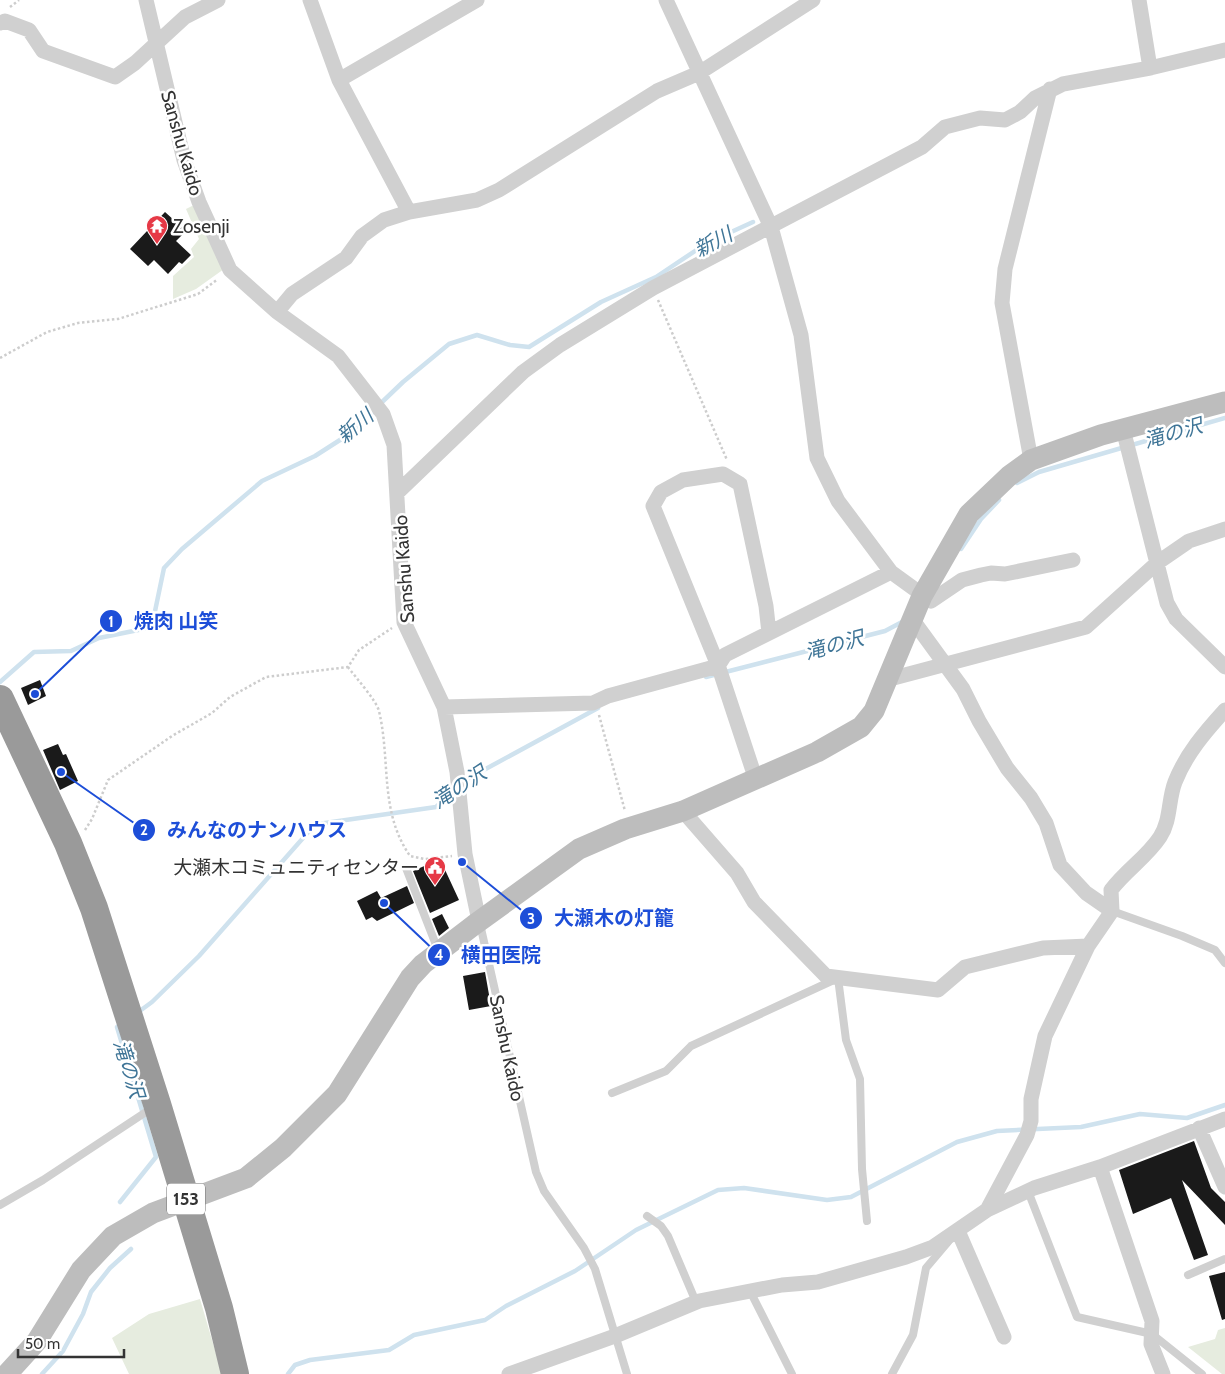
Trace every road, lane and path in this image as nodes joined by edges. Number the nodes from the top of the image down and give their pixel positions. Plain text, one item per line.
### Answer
1 (146, 0) edge
2 (218, 0) edge
3 (310, 0) edge
4 (477, 0) edge
5 (666, 0) edge
6 (813, 0) edge
7 (1139, 0) edge
8 (0, 23) edge
9 (156, 44) junction
10 (1225, 50) edge
11 (1150, 68) junction
12 (699, 72) junction
13 (339, 80) junction
14 (1050, 89) junction
15 (409, 212) junction
16 (771, 226) junction
17 (230, 270) junction
18 (653, 288) junction
19 (277, 312) junction
20 (0, 358) edge
21 (1225, 402) edge
22 (1126, 441) junction
23 (1031, 460) junction
24 (723, 474) junction
25 (398, 492) junction
26 (1225, 529) edge
27 (1073, 560) dead end
28 (1157, 563) junction
29 (891, 572) junction
30 (922, 596) junction
31 (912, 619) junction
32 (404, 622) junction
33 (769, 633) junction
34 (944, 665) junction
35 (348, 667) junction
36 (719, 667) junction
37 (1225, 667) edge
38 (886, 680) junction
39 (0, 699) edge
40 (444, 707) junction
41 (1225, 710) edge
42 (599, 714) dead end
43 (756, 780) junction
44 (683, 811) junction
45 (629, 827) junction
46 (68, 843) junction
47 (465, 854) junction
48 (406, 868) dead end
49 (1112, 911) junction
50 (479, 921) junction
51 (1088, 946) junction
52 (439, 952) junction
53 (1225, 963) edge
54 (838, 978) junction
55 (612, 1093) dead end
56 (147, 1111) junction
57 (1225, 1119) edge
58 (1199, 1128) junction
59 (1100, 1167) junction
60 (1225, 1187) edge
61 (1028, 1191) junction
62 (186, 1200) junction
63 (0, 1205) edge
64 (987, 1210) junction
65 (648, 1217) dead end
66 (867, 1221) dead end
67 (958, 1232) junction
68 (1225, 1259) edge
69 (1188, 1275) dead end
70 (750, 1291) junction
71 (696, 1302) junction
72 (1152, 1334) junction
73 (614, 1336) junction
74 (1004, 1337) dead end
75 (7, 1374) edge
76 (236, 1374) edge
77 (509, 1374) edge
78 (627, 1374) edge
79 (792, 1374) edge
80 (892, 1374) edge
81 (1163, 1374) edge
82 (1202, 1374) edge

1 - 9 street, Sanshu Kaido
2 - 9 street
3 - 13 street
4 - 13 street
5 - 12 street
6 - 12 street
7 - 11 street
8 - 9 street
9 - 17 street, Sanshu Kaido
10 - 11 street
11 - 14 street
12 - 15 street
12 - 16 street
13 - 15 street
14 - 16 street
14 - 23 street
15 - 19 street
16 - 18 street
16 - 29 street
17 - 19 street, Sanshu Kaido
17 - 20 path
18 - 24 path
18 - 25 street
19 - 25 street, Sanshu Kaido
21 - 22 street
22 - 23 street
22 - 28 street
23 - 30 street
24 - 33 street
24 - 36 street
25 - 32 street, Sanshu Kaido
26 - 28 street
27 - 30 street
28 - 34 street
28 - 37 street
29 - 30 street
29 - 33 street
30 - 31 street
31 - 34 street
31 - 38 street
32 - 35 path
32 - 40 street, Sanshu Kaido
33 - 36 street
34 - 38 street
34 - 49 street
35 - 46 path
35 - 47 path
36 - 40 street
36 - 43 street
38 - 43 street
39 - 46 highway, 153
40 - 47 street, Sanshu Kaido
41 - 49 street
42 - 45 path
43 - 44 street
44 - 45 street
44 - 54 street
45 - 50 street
46 - 56 highway, 153
47 - 50 street, Sanshu Kaido
48 - 52 lane
49 - 51 street
49 - 53 lane
50 - 52 street
50 - 73 lane, Sanshu Kaido
51 - 54 street
51 - 64 street
52 - 62 street
54 - 55 lane
54 - 66 lane
56 - 62 highway, 153
56 - 63 lane
57 - 58 street
58 - 59 street
58 - 60 street
59 - 61 street
59 - 72 street
61 - 64 street
61 - 72 lane
62 - 75 street
62 - 76 highway, 153
64 - 67 street
65 - 71 lane
67 - 70 street
67 - 74 street
67 - 80 lane
68 - 69 lane
70 - 71 street
70 - 79 lane
71 - 73 street
72 - 81 street
72 - 82 lane
73 - 77 street
73 - 78 lane

